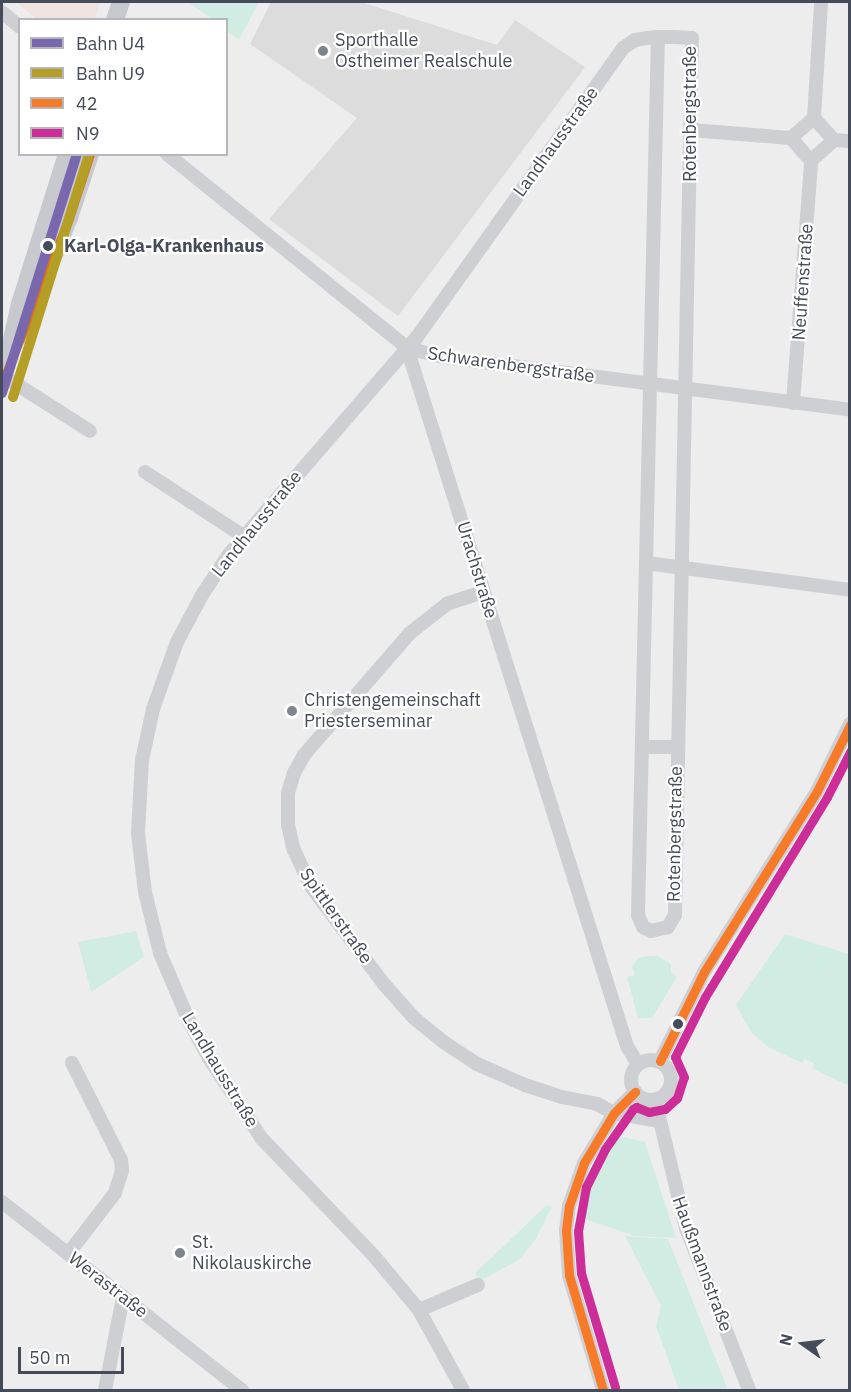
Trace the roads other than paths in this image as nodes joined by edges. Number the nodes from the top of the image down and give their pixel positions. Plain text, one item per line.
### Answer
1 (121, 2) edge
2 (821, 2) edge
3 (2, 12) edge
4 (116, 18) edge
5 (18, 25) edge
6 (658, 37) junction
7 (814, 117) junction
8 (691, 130) junction
9 (791, 138) junction
10 (834, 141) junction
11 (849, 141) edge
12 (66, 156) edge
13 (89, 156) edge
14 (169, 156) edge
15 (811, 161) junction
16 (407, 348) junction
17 (2, 378) edge
18 (650, 385) junction
19 (685, 389) junction
20 (793, 403) junction
21 (849, 410) edge
22 (90, 431) dead end
23 (145, 472) dead end
24 (243, 536) junction
25 (646, 563) junction
26 (680, 567) junction
27 (849, 590) edge
28 (483, 592) junction
29 (849, 724) edge
30 (642, 747) junction
31 (676, 747) junction
32 (660, 1061) junction
33 (72, 1063) dead end
34 (638, 1064) junction
35 (635, 1092) junction
36 (655, 1100) junction
37 (614, 1113) junction
38 (659, 1122) junction
39 (2, 1202) edge
40 (68, 1254) junction
41 (478, 1285) dead end
42 (123, 1297) junction
43 (419, 1310) junction
44 (105, 1390) edge
45 (242, 1390) edge
46 (463, 1390) edge
47 (603, 1390) edge
48 (749, 1390) edge

1 - 4 main road
2 - 7 street
3 - 5 street
6 - 8 street, Rotenbergstraße
6 - 16 street, Landhausstraße
6 - 18 street, Rotenbergstraße
7 - 9 street
7 - 10 street
8 - 9 street
8 - 19 street, Rotenbergstraße
9 - 15 street
10 - 11 street
10 - 15 street
12 - 17 main road
13 - 17 main road
14 - 16 street, Schwarenbergstraße
15 - 20 street, Neuffenstraße
16 - 18 street, Schwarenbergstraße
16 - 24 street, Landhausstraße
16 - 28 street, Urachstraße
17 - 22 street
18 - 19 street, Schwarenbergstraße
18 - 25 street, Rotenbergstraße
19 - 20 street, Schwarenbergstraße
19 - 26 street, Rotenbergstraße
20 - 21 street, Schwarenbergstraße
23 - 24 street
24 - 43 street, Landhausstraße
25 - 26 street
25 - 30 street, Rotenbergstraße
26 - 27 street
26 - 31 street, Rotenbergstraße
28 - 34 street, Urachstraße
28 - 37 street, Spittlerstraße
29 - 32 street
30 - 31 street, Rotenbergstraße
30 - 31 street, Rotenbergstraße
32 - 34 street
32 - 36 street
33 - 40 street
34 - 35 street
35 - 36 street
35 - 37 street
36 - 38 street, Haußmannstraße
37 - 38 street, Spittlerstraße
37 - 47 street
38 - 48 street, Haußmannstraße
39 - 40 street, Werastraße
40 - 42 street, Werastraße
41 - 43 street
42 - 44 street
42 - 45 street, Werastraße
43 - 46 street, Landhausstraße

